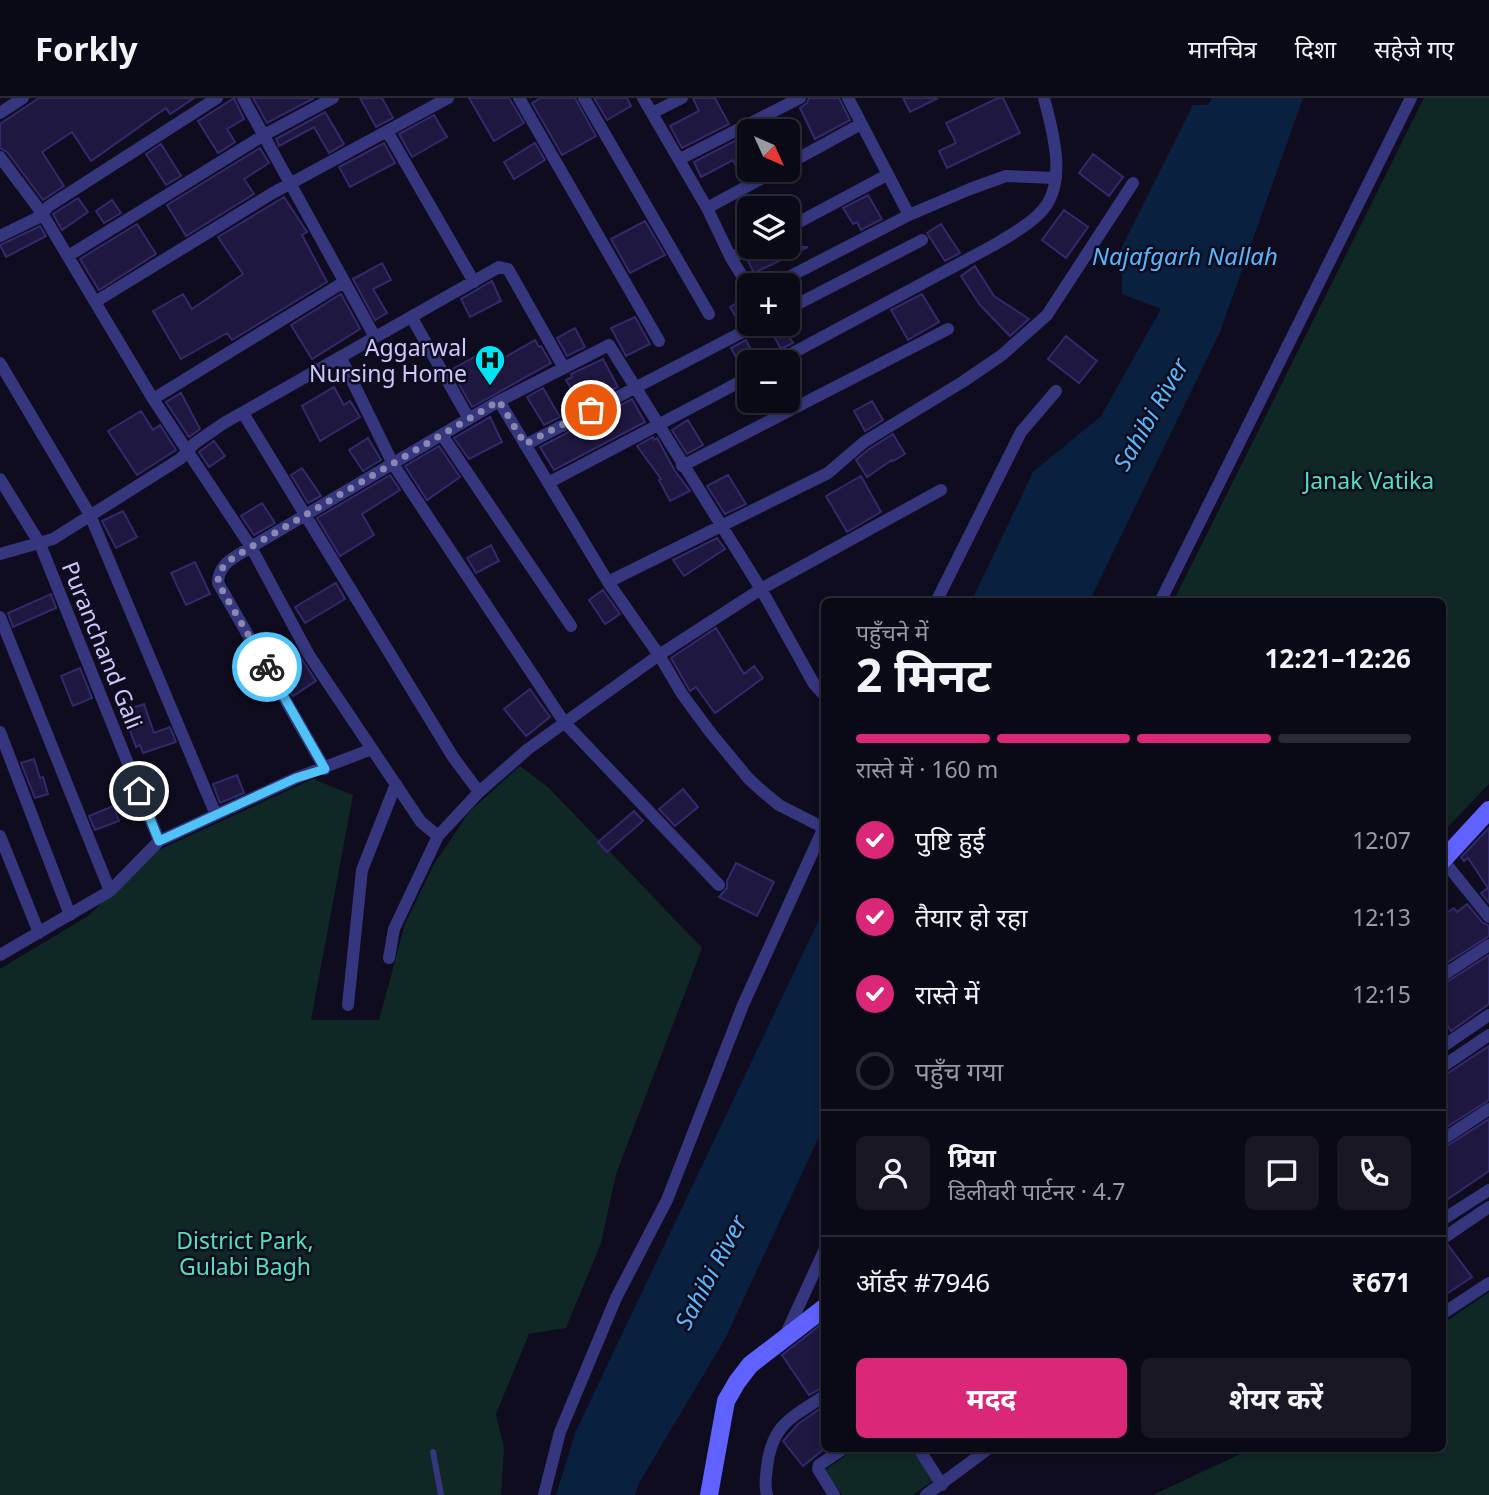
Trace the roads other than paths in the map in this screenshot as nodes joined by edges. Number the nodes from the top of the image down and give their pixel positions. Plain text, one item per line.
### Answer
1 (217, 98) edge
2 (243, 98) edge
3 (333, 98) edge
4 (448, 98) edge
5 (519, 98) edge
6 (584, 98) edge
7 (643, 98) edge
8 (682, 98) edge
9 (800, 98) edge
10 (848, 98) edge
11 (1044, 98) edge
12 (1411, 98) edge
13 (16, 100) edge
14 (0, 113) edge
15 (652, 113) junction
16 (861, 124) junction
17 (387, 131) junction
18 (264, 135) junction
19 (800, 157) edge
20 (680, 159) junction
21 (2, 166) edge
22 (887, 175) junction
23 (1056, 178) junction
24 (755, 182) edge
25 (291, 183) junction
26 (1133, 183) dead end
27 (708, 208) junction
28 (42, 213) junction
29 (909, 215) junction
30 (800, 222) edge
31 (0, 236) edge
32 (922, 240) dead end
33 (737, 255) edge
34 (68, 256) junction
35 (731, 258) junction
36 (741, 273) edge
37 (796, 273) edge
38 (344, 282) junction
39 (474, 282) junction
40 (95, 302) junction
41 (800, 303) edge
42 (709, 314) dead end
43 (412, 318) junction
44 (948, 329) dead end
45 (737, 335) edge
46 (375, 337) junction
47 (659, 341) dead end
48 (798, 350) edge
49 (341, 358) junction
50 (0, 363) edge
51 (564, 368) junction
52 (737, 383) edge
53 (634, 387) junction
54 (1056, 391) dead end
55 (153, 399) junction
56 (499, 401) junction
57 (243, 413) junction
58 (469, 419) junction
59 (658, 425) junction
60 (442, 435) junction
61 (525, 444) junction
62 (188, 449) junction
63 (393, 464) junction
64 (682, 466) junction
65 (0, 479) edge
66 (548, 482) junction
67 (941, 491) dead end
68 (90, 515) junction
69 (305, 516) junction
70 (719, 525) junction
71 (40, 544) junction
72 (251, 547) junction
73 (0, 554) edge
74 (608, 582) junction
75 (761, 589) junction
76 (938, 598) edge
77 (1162, 598) edge
78 (0, 617) edge
79 (571, 625) dead end
80 (659, 655) junction
81 (821, 692) edge
82 (564, 722) junction
83 (0, 732) edge
84 (372, 749) junction
85 (325, 769) junction
86 (396, 785) junction
87 (480, 792) junction
88 (1489, 810) edge
89 (216, 815) junction
90 (821, 826) edge
91 (821, 835) edge
92 (0, 836) edge
93 (438, 836) junction
94 (159, 841) junction
95 (1446, 857) edge
96 (1446, 866) edge
97 (719, 885) dead end
98 (110, 891) junction
99 (70, 915) junction
100 (1489, 917) edge
101 (39, 933) junction
102 (1489, 945) edge
103 (0, 955) edge
104 (388, 958) dead end
105 (1446, 973) edge
106 (348, 1005) dead end
107 (1489, 1015) edge
108 (1489, 1035) edge
109 (1446, 1044) edge
110 (1446, 1064) edge
111 (1489, 1109) edge
112 (1446, 1137) edge
113 (1489, 1190) edge
114 (1489, 1208) edge
115 (1446, 1217) edge
116 (1446, 1236) edge
117 (821, 1257) edge
118 (1489, 1283) edge
119 (821, 1310) edge
120 (1446, 1311) edge
121 (783, 1339) junction
122 (821, 1398) edge
123 (433, 1452) dead end
124 (838, 1452) edge
125 (921, 1452) edge
126 (984, 1452) edge
127 (942, 1485) junction
128 (441, 1495) edge
129 (544, 1495) edge
130 (709, 1495) edge
131 (766, 1495) edge
132 (834, 1495) edge
133 (926, 1495) edge

1 - 28 street
2 - 18 street
3 - 18 street
4 - 17 street
5 - 47 street
6 - 42 street
7 - 15 street
8 - 15 street
9 - 20 street
10 - 16 street
11 - 23 street
12 - 77 street
13 - 14 street
15 - 20 street
16 - 19 street
16 - 22 street
17 - 25 street
17 - 39 street
18 - 25 street
18 - 34 street
20 - 27 street
21 - 28 street
22 - 29 street
22 - 30 street
23 - 29 street
23 - 48 street
24 - 27 street
25 - 38 street
25 - 40 street
26 - 70 street
27 - 35 street
28 - 31 street
28 - 34 street
29 - 37 street
32 - 41 street
33 - 35 street
34 - 40 street
35 - 36 street
38 - 46 street
38 - 55 street
39 - 43 street
39 - 51 street
40 - 55 street
43 - 46 street
43 - 58 street
44 - 64 street
45 - 53 street
46 - 49 street
49 - 57 street
49 - 63 street
50 - 68 street
51 - 53 street
51 - 56 street
52 - 59 street
53 - 59 street
53 - 61 street
54 - 76 street
55 - 62 street
56 - 58 street
56 - 61 street
57 - 62 street
57 - 69 street
58 - 60 street
59 - 64 street
59 - 66 street
60 - 63 street
60 - 79 street
61 - 66 street
62 - 68 street
62 - 72 street
63 - 69 street
63 - 82 street
64 - 70 street
65 - 71 street, Puranchand Gali
66 - 74 street
67 - 75 street
68 - 71 street
68 - 89 street
69 - 72 street
69 - 87 street
70 - 74 street
70 - 75 street
71 - 73 street
71 - 94 street, Puranchand Gali
72 - 84 street
72 - 85 street
74 - 80 street
75 - 80 street
75 - 81 street
78 - 98 street
80 - 82 street
80 - 90 street
82 - 87 street
82 - 97 street
83 - 99 street
84 - 85 street
84 - 86 street
85 - 89 street
86 - 93 street
86 - 106 street
87 - 93 street
88 - 95 street
89 - 94 street
91 - 129 street
92 - 101 street
93 - 104 street
94 - 98 street
96 - 100 street
98 - 99 street
99 - 101 street
101 - 103 street
102 - 105 street
107 - 109 street
108 - 110 street
111 - 112 street
113 - 115 street
114 - 116 street
117 - 121 street
118 - 120 street
119 - 121 street
121 - 130 street
122 - 131 street
123 - 128 lane
124 - 132 street
125 - 127 street
126 - 127 street
127 - 133 street

